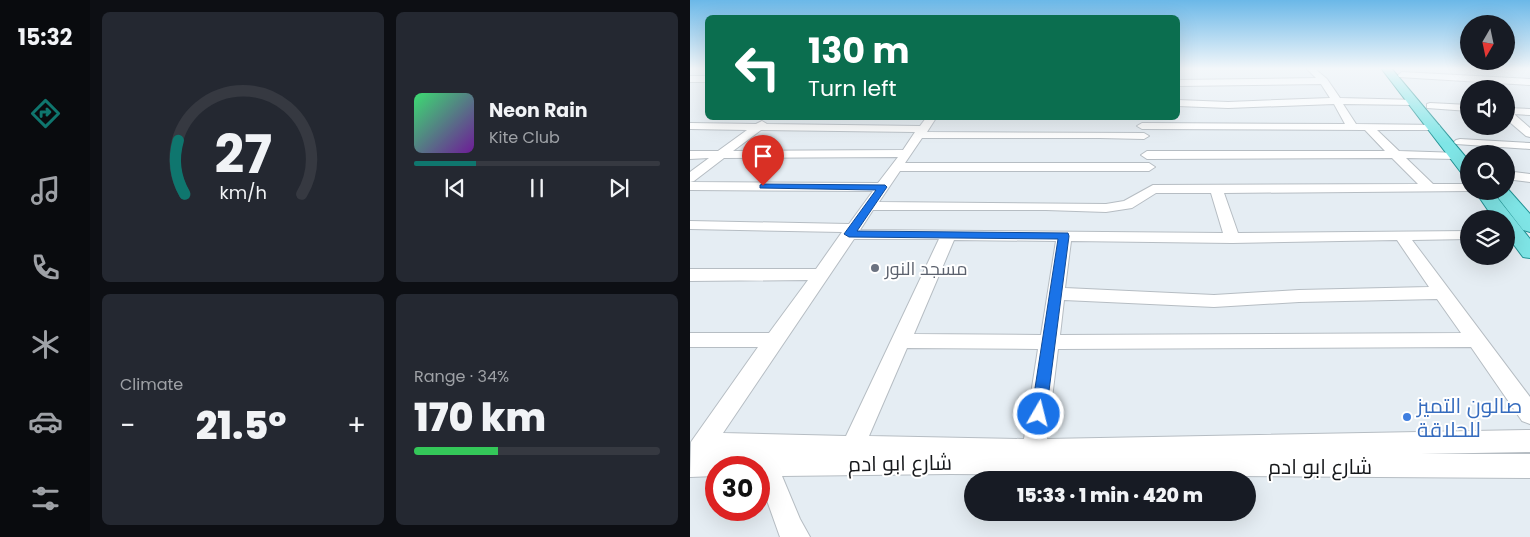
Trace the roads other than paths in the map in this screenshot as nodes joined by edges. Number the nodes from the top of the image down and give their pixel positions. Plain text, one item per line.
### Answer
1 (1331, 93) edge
2 (1407, 93) edge
3 (1419, 93) edge
4 (1336, 101) junction
5 (1180, 102) edge
6 (1414, 102) junction
7 (1430, 106) junction
8 (1460, 108) edge
9 (1515, 112) edge
10 (1530, 112) edge
11 (805, 120) edge
12 (1515, 120) edge
13 (763, 122) edge
14 (1142, 126) edge
15 (1352, 126) junction
16 (1367, 126) junction
17 (691, 127) edge
18 (924, 127) edge
19 (1435, 127) junction
20 (793, 128) junction
21 (1530, 134) edge
22 (1460, 142) junction
23 (1462, 145) edge
24 (1530, 146) edge
25 (690, 154) edge
26 (722, 154) junction
27 (1394, 154) junction
28 (1456, 156) junction
29 (901, 160) junction
30 (1148, 161) junction
31 (1460, 161) edge
32 (1515, 176) edge
33 (690, 178) edge
34 (1530, 178) edge
35 (690, 186) edge
36 (882, 187) junction
37 (1153, 188) junction
38 (1429, 188) junction
39 (1460, 188) edge
40 (1216, 189) junction
41 (1493, 200) edge
42 (1505, 200) edge
43 (870, 206) junction
44 (1516, 223) edge
45 (690, 225) edge
46 (851, 231) junction
47 (949, 235) junction
48 (1460, 235) edge
49 (1064, 236) junction
50 (1401, 236) junction
51 (1232, 238) junction
52 (1530, 252) edge
53 (821, 274) junction
54 (690, 275) edge
55 (1442, 293) junction
56 (1055, 294) junction
57 (690, 340) edge
58 (774, 340) junction
59 (1476, 340) junction
60 (901, 341) junction
61 (1048, 342) junction
62 (1530, 414) edge
63 (1530, 442) edge
64 (853, 446) junction
65 (1034, 450) junction
66 (694, 457) edge
67 (770, 465) edge
68 (1530, 466) edge
69 (770, 476) edge
70 (796, 537) edge

1 - 4 street
2 - 6 main road
3 - 7 main road
4 - 5 street
4 - 6 street
4 - 15 street
6 - 19 main road
7 - 8 street
7 - 22 main road
9 - 10 street
11 - 20 street
12 - 21 street
13 - 17 street
13 - 20 street
13 - 26 street
14 - 15 street
14 - 18 street
14 - 30 street
15 - 16 street
16 - 19 street
16 - 27 street
18 - 20 street
18 - 29 street
19 - 28 main road
22 - 23 main road
22 - 24 street
25 - 26 street
26 - 29 street
26 - 33 street
27 - 28 street
27 - 30 street
27 - 38 street
28 - 31 main road
29 - 30 street
29 - 36 street
30 - 37 street
32 - 34 street
35 - 36 street
36 - 43 street
37 - 40 street
37 - 43 street
38 - 39 street
38 - 40 street
40 - 51 street
41 - 44 main road
42 - 44 main road
43 - 46 street
44 - 52 main road
45 - 46 street
46 - 47 street
46 - 53 street
47 - 49 street
47 - 60 street
48 - 50 street
49 - 51 street
49 - 56 street
50 - 51 street
50 - 55 street
53 - 54 street
53 - 58 street
55 - 56 street
55 - 59 street
56 - 61 street
57 - 58 street
58 - 66 street
59 - 61 street
59 - 62 street
60 - 61 street
60 - 64 street
61 - 65 street
63 - 65 street
64 - 65 street
64 - 66 street
67 - 68 street, شارع ابو ادم
69 - 70 street

